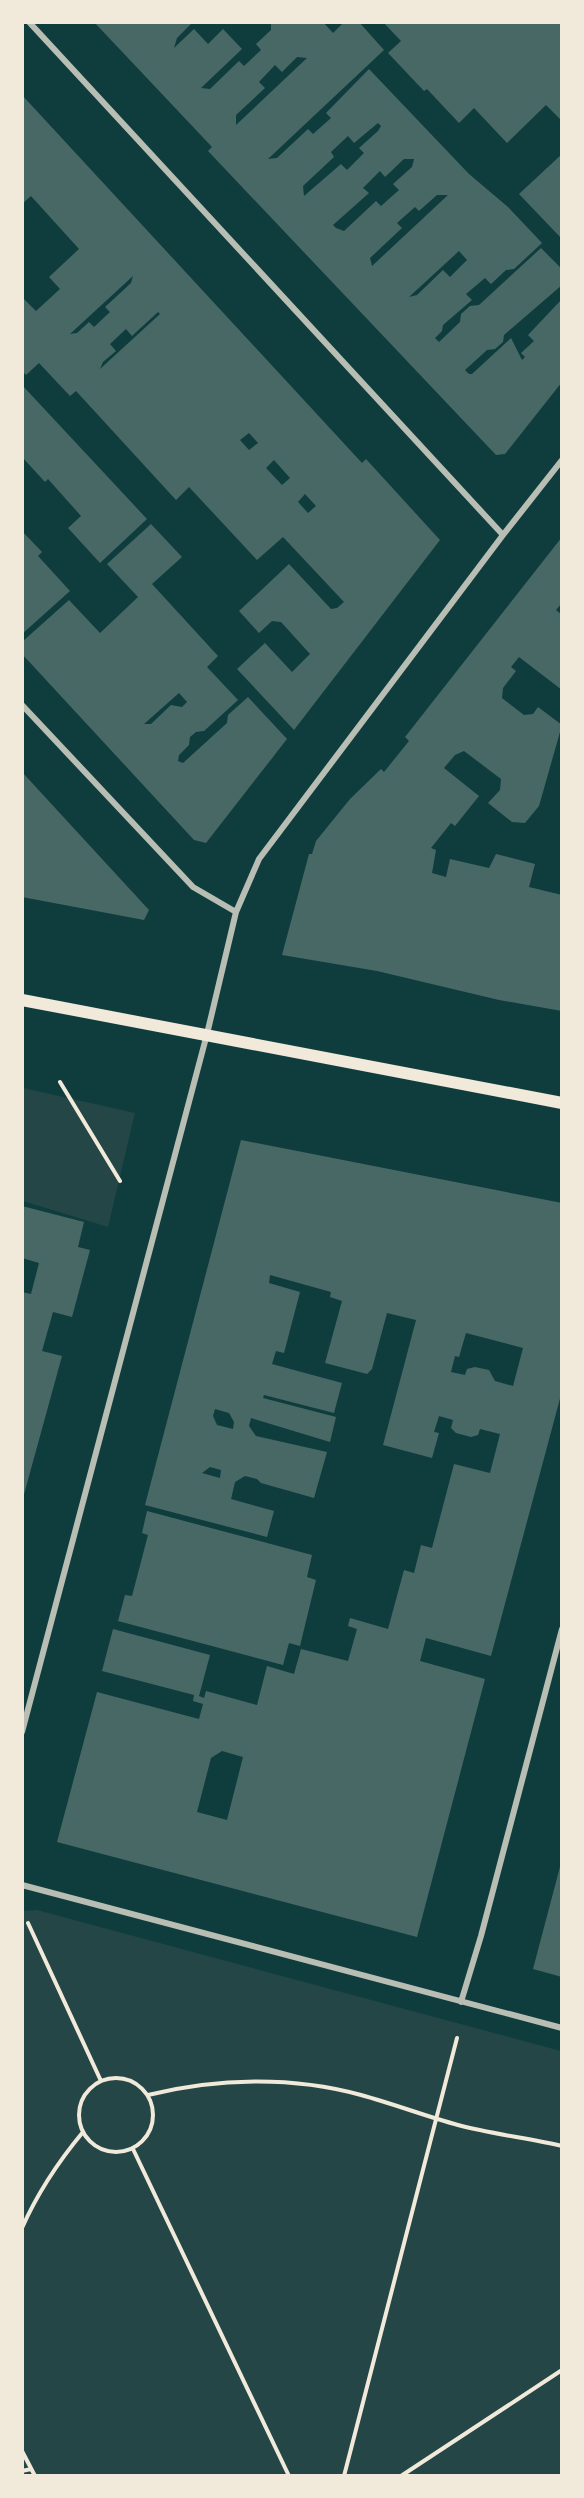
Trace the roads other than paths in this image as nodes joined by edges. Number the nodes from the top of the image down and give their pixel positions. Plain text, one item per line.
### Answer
1 (29, 22) edge
2 (561, 460) edge
3 (503, 535) junction
4 (22, 705) edge
5 (236, 912) junction
6 (22, 1000) edge
7 (207, 1034) junction
8 (561, 1103) edge
9 (561, 1629) edge
10 (22, 1732) edge
11 (22, 1885) edge
12 (461, 2002) junction
13 (561, 2028) edge

1 - 3 street
2 - 3 street
3 - 5 street
4 - 5 street
5 - 7 street
6 - 7 main road
7 - 8 main road
7 - 10 street
9 - 12 street
11 - 12 street
12 - 13 street

